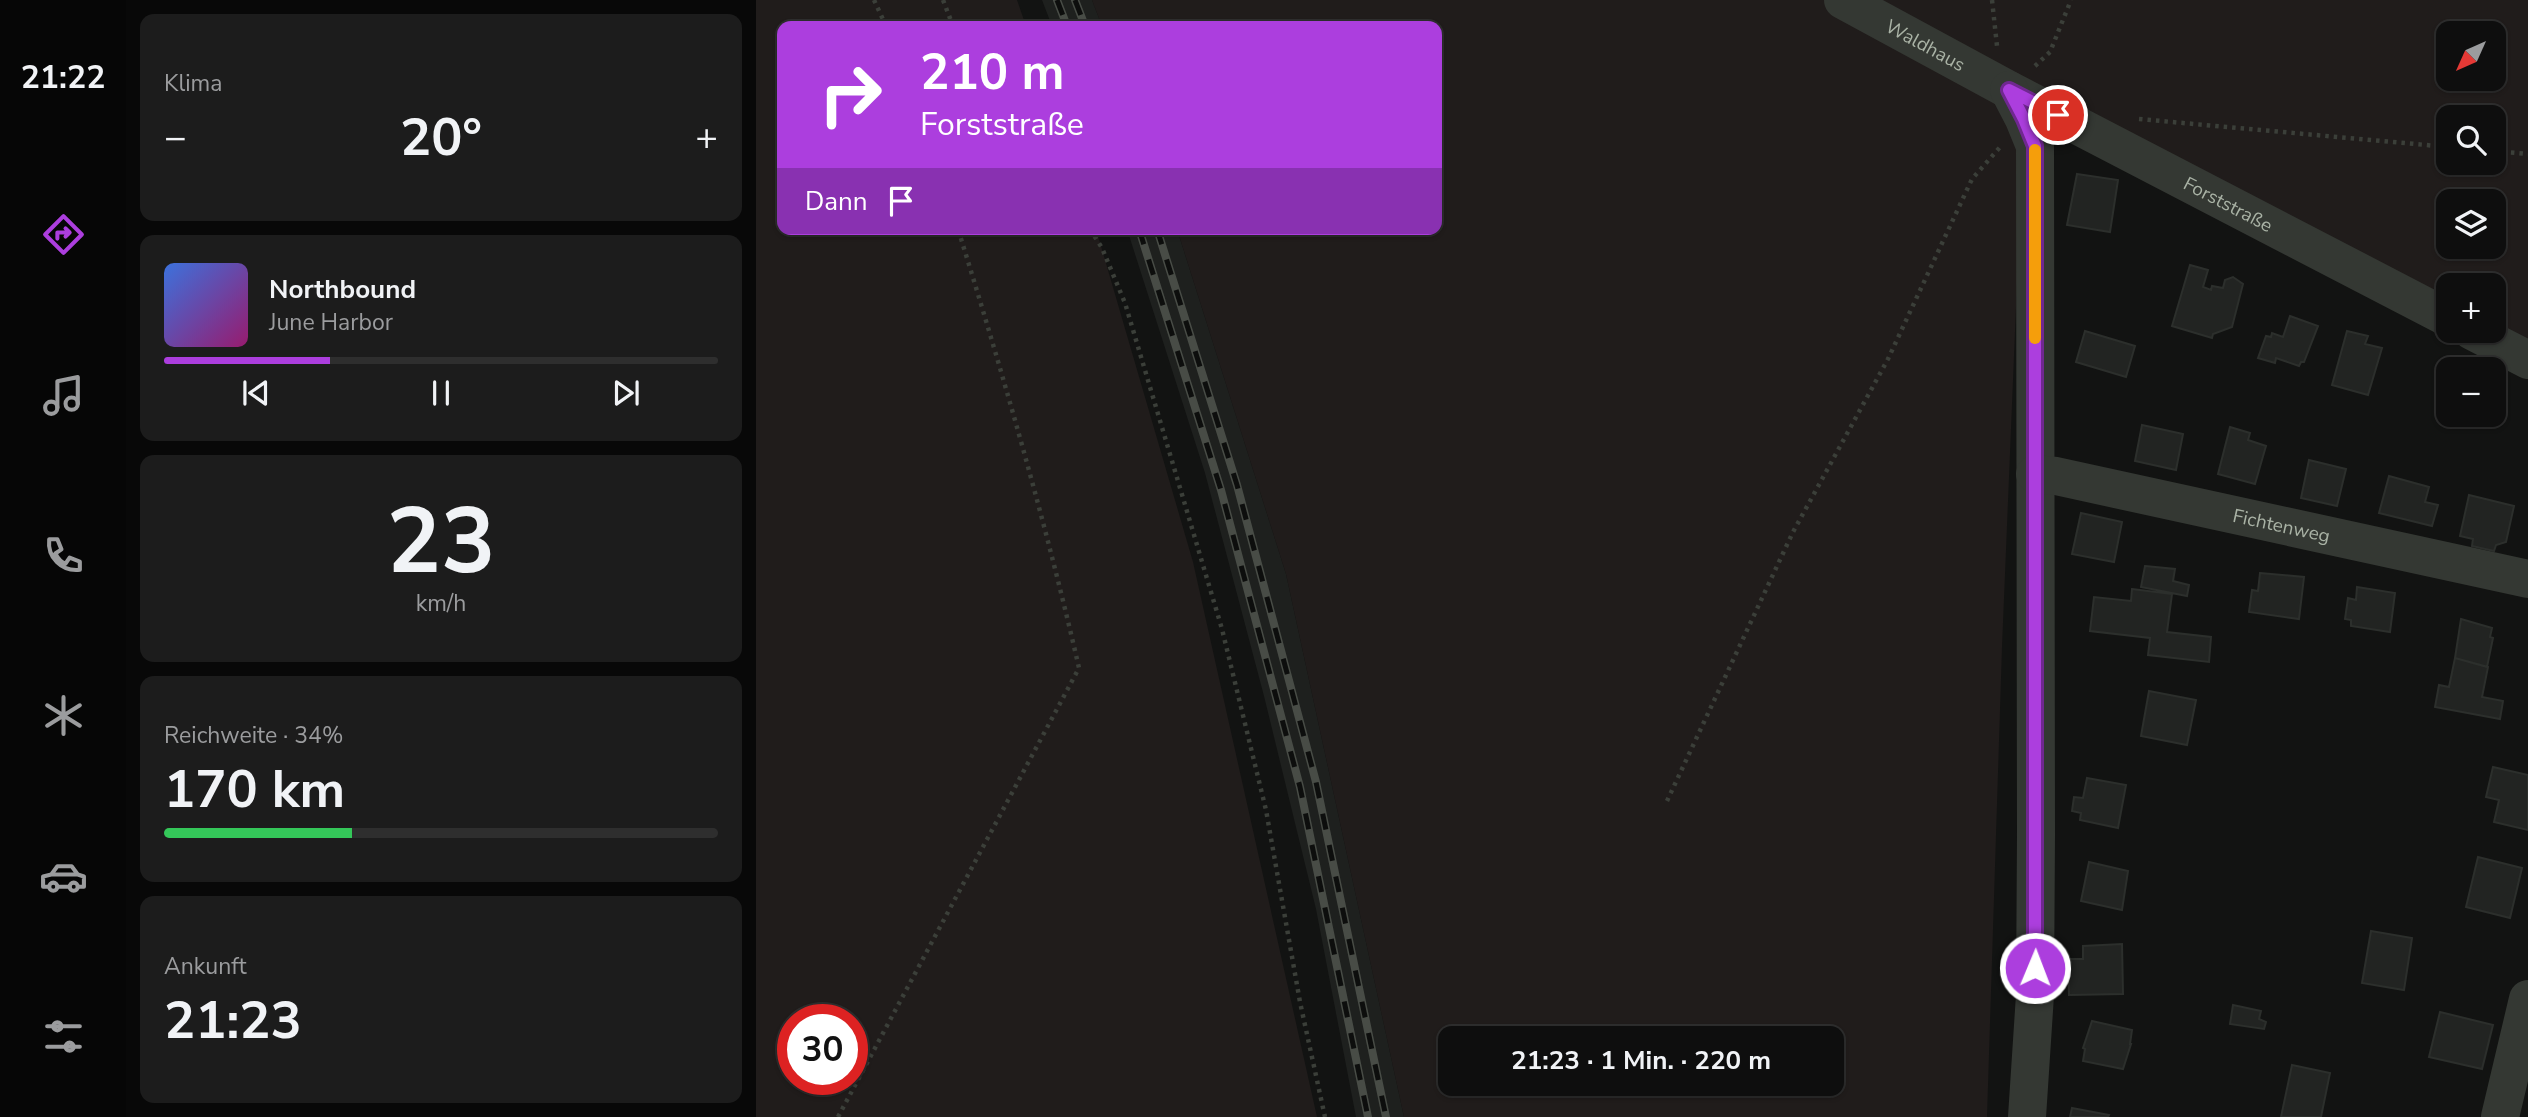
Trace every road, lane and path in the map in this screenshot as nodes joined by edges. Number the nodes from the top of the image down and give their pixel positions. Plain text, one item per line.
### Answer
1 (874, 0) edge
2 (943, 0) edge
3 (1843, 0) edge
4 (2071, 0) edge
5 (884, 21) edge
6 (951, 21) edge
7 (2017, 104) junction
8 (2129, 118) dead end
9 (2436, 146) edge
10 (2506, 152) edge
11 (2528, 154) edge
12 (960, 235) edge
13 (1094, 235) edge
14 (2436, 312) edge
15 (2495, 343) edge
16 (2528, 360) edge
17 (2035, 474) junction
18 (2528, 579) edge
19 (1667, 802) dead end
20 (2528, 999) edge
21 (2518, 1074) edge
22 (838, 1117) edge
23 (1325, 1117) edge
24 (2027, 1117) edge
25 (2500, 1117) edge

1 - 5 path
2 - 6 path
3 - 7 street, Waldhaus
4 - 7 path
7 - 14 street, Forststraße
7 - 17 street
7 - 19 path
8 - 9 path
10 - 11 path
12 - 22 path
13 - 23 path
15 - 16 street
17 - 18 street, Fichtenweg
17 - 24 street
20 - 21 street
21 - 25 street

